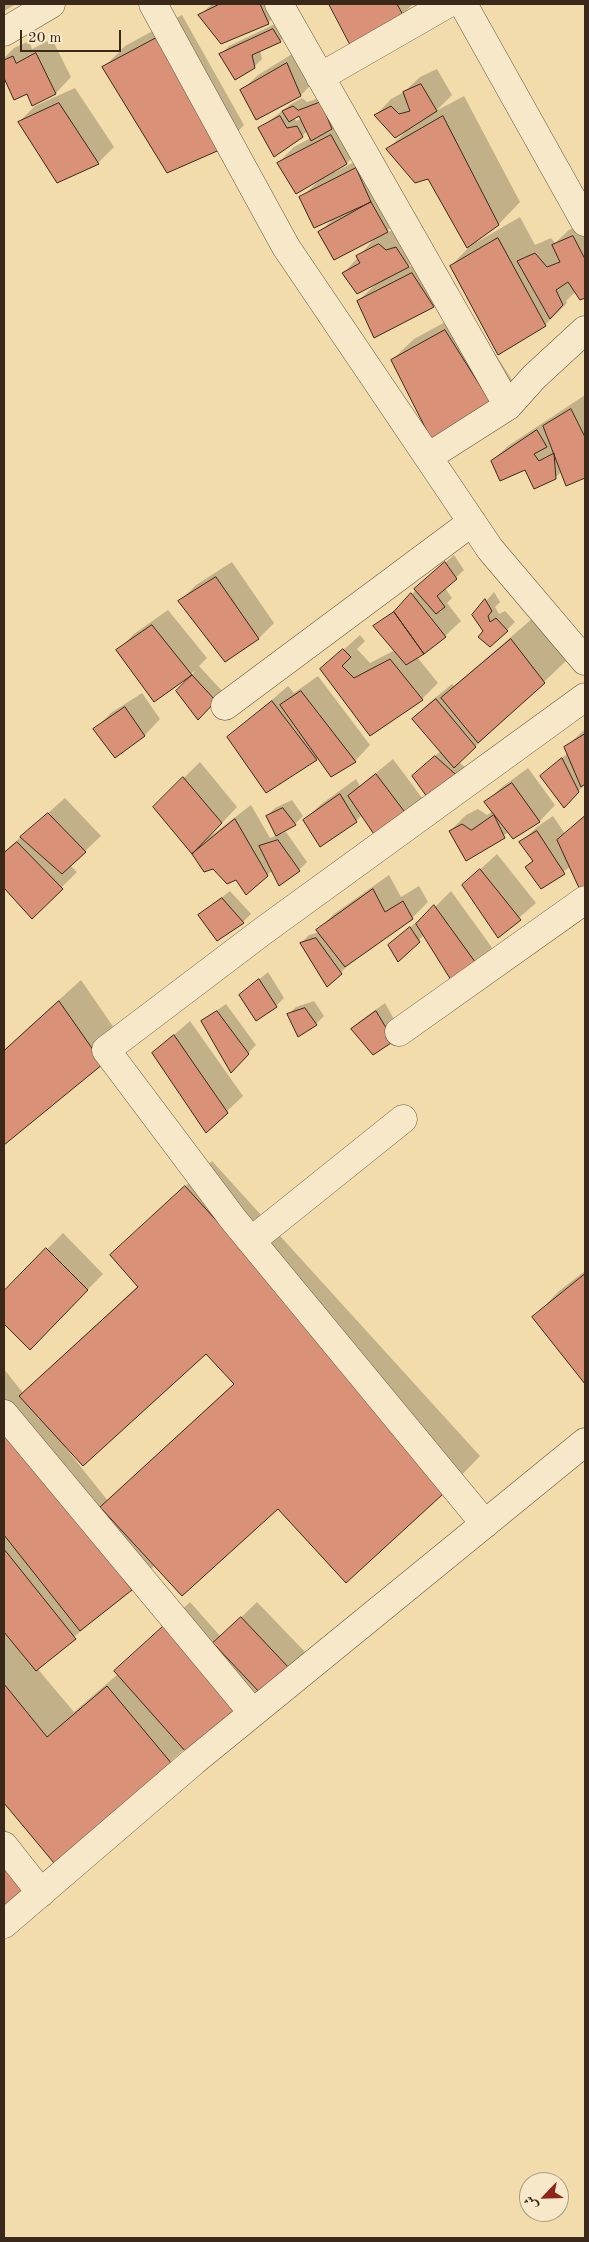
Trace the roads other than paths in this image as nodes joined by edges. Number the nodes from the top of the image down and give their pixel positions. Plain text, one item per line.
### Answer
1 (51, 4) edge
2 (153, 4) edge
3 (279, 4) edge
4 (447, 4) edge
5 (463, 4) edge
6 (4, 32) edge
7 (320, 77) junction
8 (585, 222) edge
9 (585, 330) edge
10 (508, 406) junction
11 (428, 457) junction
12 (472, 522) junction
13 (585, 661) edge
14 (585, 697) edge
15 (225, 706) dead end
16 (585, 900) edge
17 (398, 1032) dead end
18 (403, 1119) dead end
19 (251, 1241) junction
20 (4, 1414) edge
21 (585, 1442) edge
22 (484, 1524) junction
23 (253, 1713) junction
24 (4, 1846) edge
25 (40, 1893) junction
26 (4, 1924) edge

1 - 6 street
2 - 11 street
3 - 7 street
4 - 7 street
5 - 8 street
7 - 10 street
9 - 10 street
10 - 11 street
11 - 12 street
12 - 13 street
12 - 15 street
14 - 19 street
16 - 17 street
18 - 19 street
19 - 22 street
20 - 23 street
21 - 22 street
22 - 23 street
23 - 25 street
24 - 25 street
25 - 26 street

